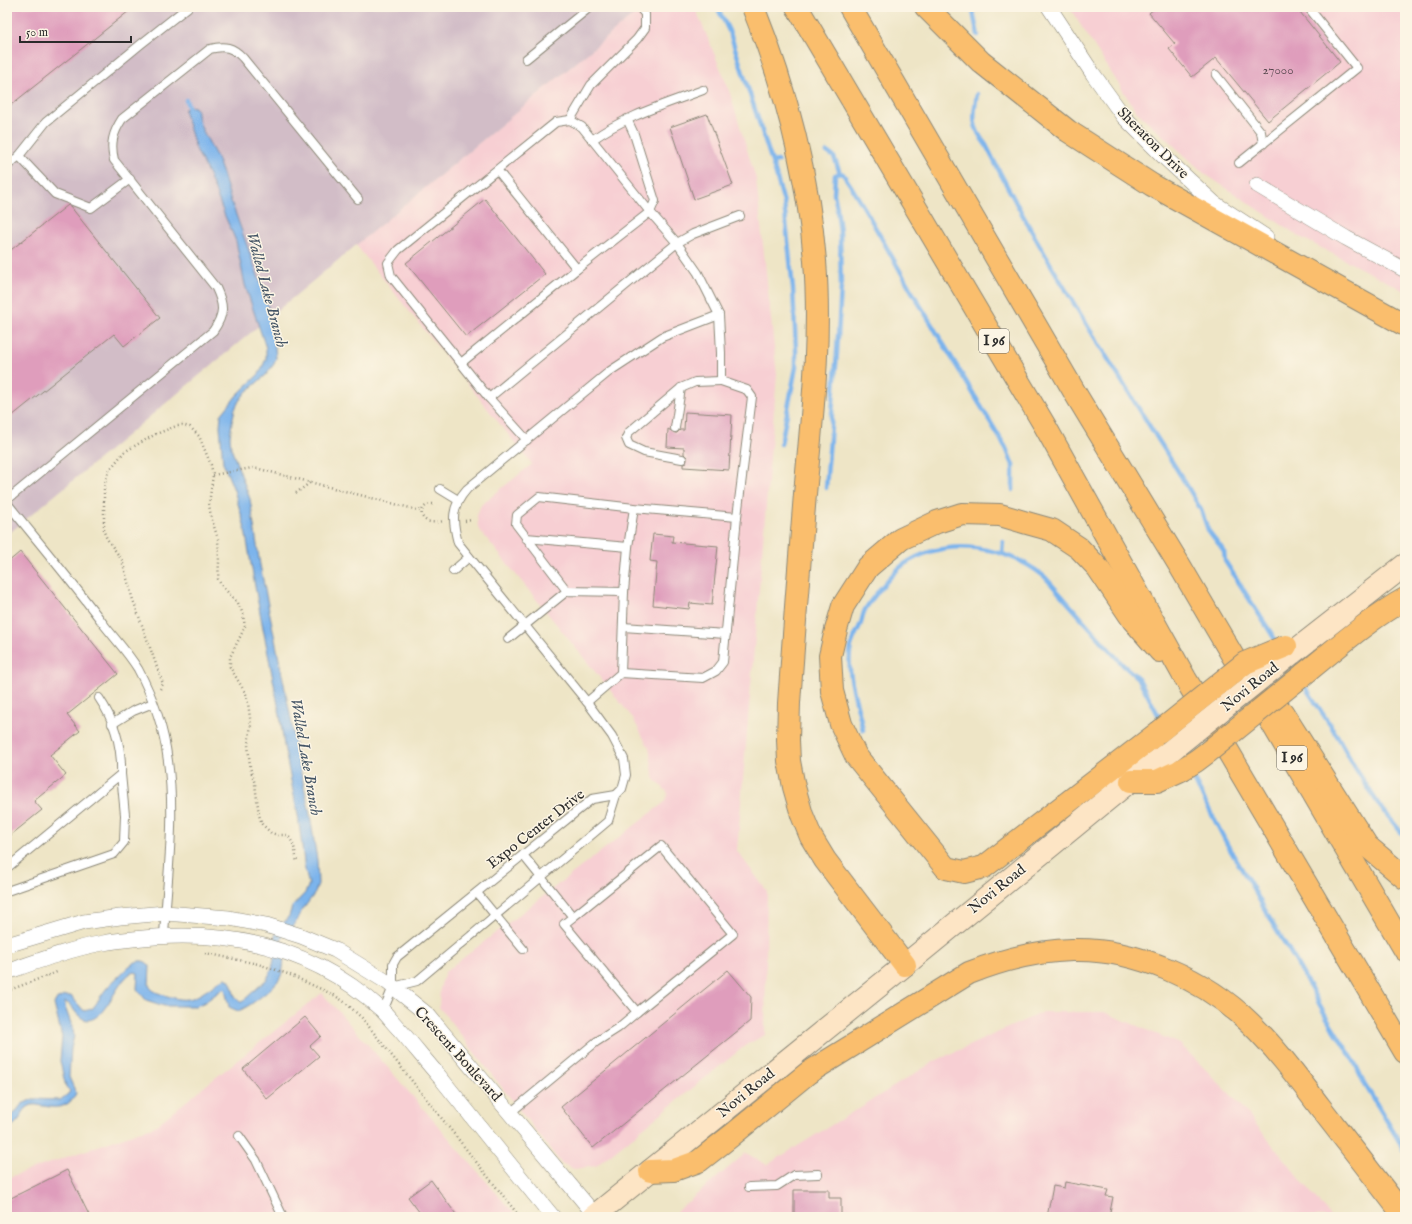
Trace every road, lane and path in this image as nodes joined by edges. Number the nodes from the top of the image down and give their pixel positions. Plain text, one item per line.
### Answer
1 (188, 7) edge
2 (590, 7) edge
3 (639, 7) edge
4 (753, 7) edge
5 (798, 7) edge
6 (850, 7) edge
7 (926, 7) edge
8 (1049, 7) edge
9 (1308, 7) edge
10 (526, 59) dead end
11 (1216, 75) dead end
12 (703, 90) dead end
13 (570, 120) junction
14 (627, 120) junction
15 (592, 140) junction
16 (1263, 144) junction
17 (19, 156) junction
18 (1239, 163) dead end
19 (7, 166) edge
20 (498, 171) junction
21 (130, 179) junction
22 (1257, 185) dead end
23 (358, 199) dead end
24 (650, 212) junction
25 (740, 216) dead end
26 (677, 243) junction
27 (577, 269) junction
28 (1405, 270) edge
29 (719, 315) junction
30 (1405, 322) edge
31 (1405, 325) edge
32 (461, 363) junction
33 (721, 381) junction
34 (682, 388) junction
35 (489, 398) junction
36 (675, 428) dead end
37 (527, 440) junction
38 (682, 459) dead end
39 (213, 475) junction
40 (311, 482) junction
41 (440, 489) dead end
42 (296, 493) dead end
43 (7, 500) edge
44 (458, 500) junction
45 (7, 503) edge
46 (433, 504) dead end
47 (634, 508) junction
48 (422, 511) junction
49 (738, 517) junction
50 (472, 520) dead end
51 (454, 521) junction
52 (526, 538) junction
53 (628, 547) junction
54 (469, 557) junction
55 (1405, 565) edge
56 (1180, 566) junction
57 (453, 571) dead end
58 (567, 591) junction
59 (624, 592) junction
60 (1405, 599) edge
61 (526, 626) junction
62 (623, 627) junction
63 (726, 634) junction
64 (508, 639) dead end
65 (1293, 649) junction
66 (621, 673) junction
67 (1185, 678) junction
68 (99, 698) dead end
69 (587, 702) junction
70 (153, 703) junction
71 (112, 724) junction
72 (121, 774) junction
73 (1131, 781) junction
74 (616, 795) junction
75 (523, 855) junction
76 (297, 863) dead end
77 (7, 868) edge
78 (540, 877) junction
79 (1405, 878) edge
80 (7, 891) edge
81 (477, 893) junction
82 (165, 913) junction
83 (496, 915) junction
84 (573, 917) junction
85 (164, 936) junction
86 (7, 945) edge
87 (523, 950) dead end
88 (1405, 950) edge
89 (204, 953) dead end
90 (905, 965) junction
91 (7, 972) edge
92 (57, 972) dead end
93 (393, 987) junction
94 (7, 991) edge
95 (383, 1011) junction
96 (636, 1012) junction
97 (1405, 1052) edge
98 (510, 1112) junction
99 (239, 1136) dead end
100 (650, 1171) junction
101 (818, 1174) dead end
102 (748, 1187) dead end
103 (594, 1216) edge
104 (283, 1217) edge
105 (520, 1217) edge
106 (553, 1217) edge
107 (1405, 1217) edge

1 - 17 lane
2 - 10 lane
3 - 13 lane
4 - 90 highway
5 - 67 highway, I 96
6 - 56 highway, I 96
7 - 31 highway
8 - 30 street, Sheraton Drive
9 - 16 lane
11 - 16 lane
12 - 14 lane
13 - 15 lane
13 - 20 lane
14 - 15 lane
14 - 24 lane
15 - 24 lane
16 - 18 lane
17 - 19 lane
17 - 21 lane
20 - 27 lane
20 - 32 lane
21 - 23 lane
21 - 43 lane
22 - 28 street
24 - 26 lane
24 - 27 lane
25 - 26 lane
26 - 29 lane
26 - 35 lane
27 - 32 lane
29 - 33 lane
29 - 37 lane
32 - 35 lane
33 - 34 lane
33 - 49 lane
34 - 36 lane
34 - 38 lane
35 - 37 lane
37 - 44 lane
39 - 40 path
39 - 70 path
39 - 76 path
40 - 42 path
40 - 48 path
41 - 44 lane
44 - 51 lane
45 - 70 lane
46 - 48 path
47 - 49 lane
47 - 52 lane
47 - 53 lane
48 - 51 path
49 - 63 lane
50 - 51 path
51 - 54 lane
52 - 53 lane
52 - 58 lane
53 - 59 lane
54 - 57 lane
54 - 61 lane
55 - 65 main road, Novi Road
56 - 79 highway
56 - 88 highway, I 96
58 - 59 lane
58 - 61 lane
59 - 62 lane
60 - 73 highway, bridge
61 - 64 lane
61 - 69 lane
62 - 63 lane
62 - 66 lane
63 - 66 lane
65 - 67 highway, bridge
65 - 73 main road, Novi Road, bridge
66 - 69 lane
67 - 97 highway, I 96
68 - 71 lane
69 - 74 lane
70 - 71 lane
70 - 82 lane
71 - 72 lane
72 - 77 lane
72 - 80 lane
73 - 90 main road, Novi Road
74 - 75 lane, Expo Center Drive
74 - 78 lane
75 - 78 lane
75 - 81 lane, Expo Center Drive
78 - 83 lane
78 - 84 lane
81 - 83 lane
81 - 93 lane, Expo Center Drive
82 - 85 lane
82 - 86 street, Crescent Boulevard
82 - 93 street, Crescent Boulevard
83 - 87 lane
83 - 93 lane
84 - 96 lane
84 - 96 lane
85 - 91 street, Crescent Boulevard
85 - 95 street, Crescent Boulevard
89 - 105 path
90 - 100 main road, Novi Road
92 - 94 path
93 - 95 lane, Expo Center Drive
93 - 98 street, Crescent Boulevard
95 - 106 street, Crescent Boulevard
96 - 98 lane
98 - 103 street, Crescent Boulevard
99 - 104 lane
100 - 103 main road, Novi Road
100 - 107 highway
101 - 102 lane

